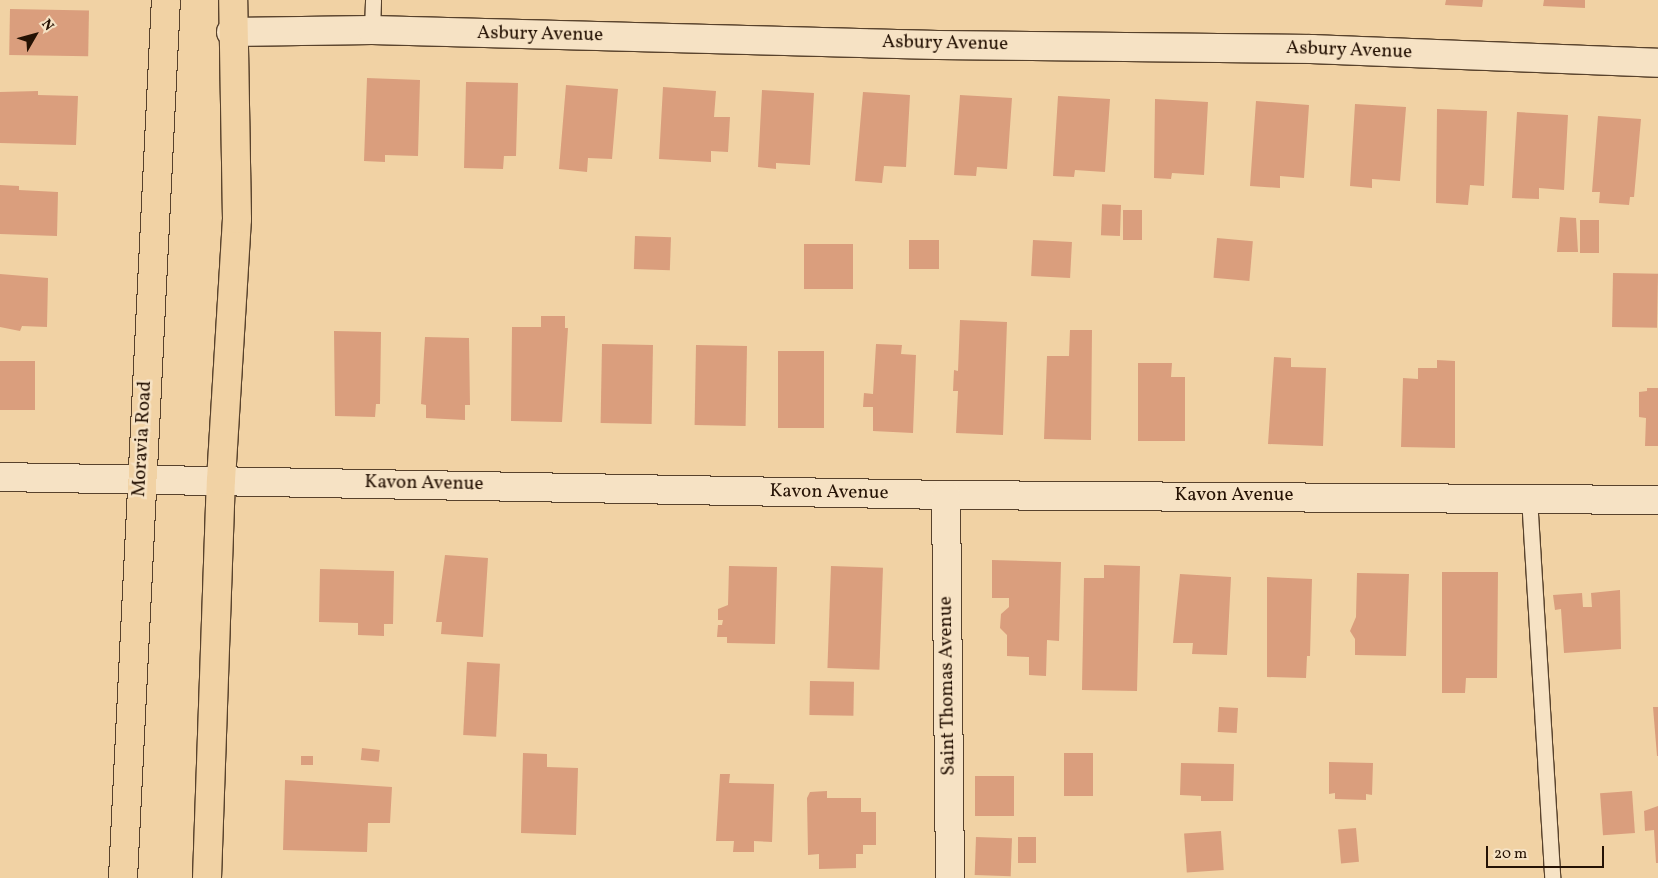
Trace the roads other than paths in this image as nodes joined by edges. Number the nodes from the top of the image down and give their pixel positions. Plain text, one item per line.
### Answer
1 (166, 0) edge
2 (233, 0) edge
3 (373, 0) edge
4 (372, 30) junction
5 (231, 32) junction
6 (1658, 63) edge
7 (0, 477) edge
8 (140, 480) junction
9 (221, 480) junction
10 (946, 495) junction
11 (1529, 497) junction
12 (1658, 500) edge
13 (124, 878) edge
14 (207, 878) edge
15 (950, 878) edge
16 (1552, 878) edge

1 - 8 main road, Moravia Road
2 - 5 main road
3 - 4 lane
4 - 5 street, Asbury Avenue
4 - 6 street, Asbury Avenue
5 - 9 main road
7 - 8 street, Kavon Avenue
8 - 9 street, Kavon Avenue
8 - 13 main road, Moravia Road
9 - 10 street, Kavon Avenue
9 - 14 main road
10 - 11 street, Kavon Avenue
10 - 15 street, Saint Thomas Avenue
11 - 12 street, Kavon Avenue
11 - 16 lane

